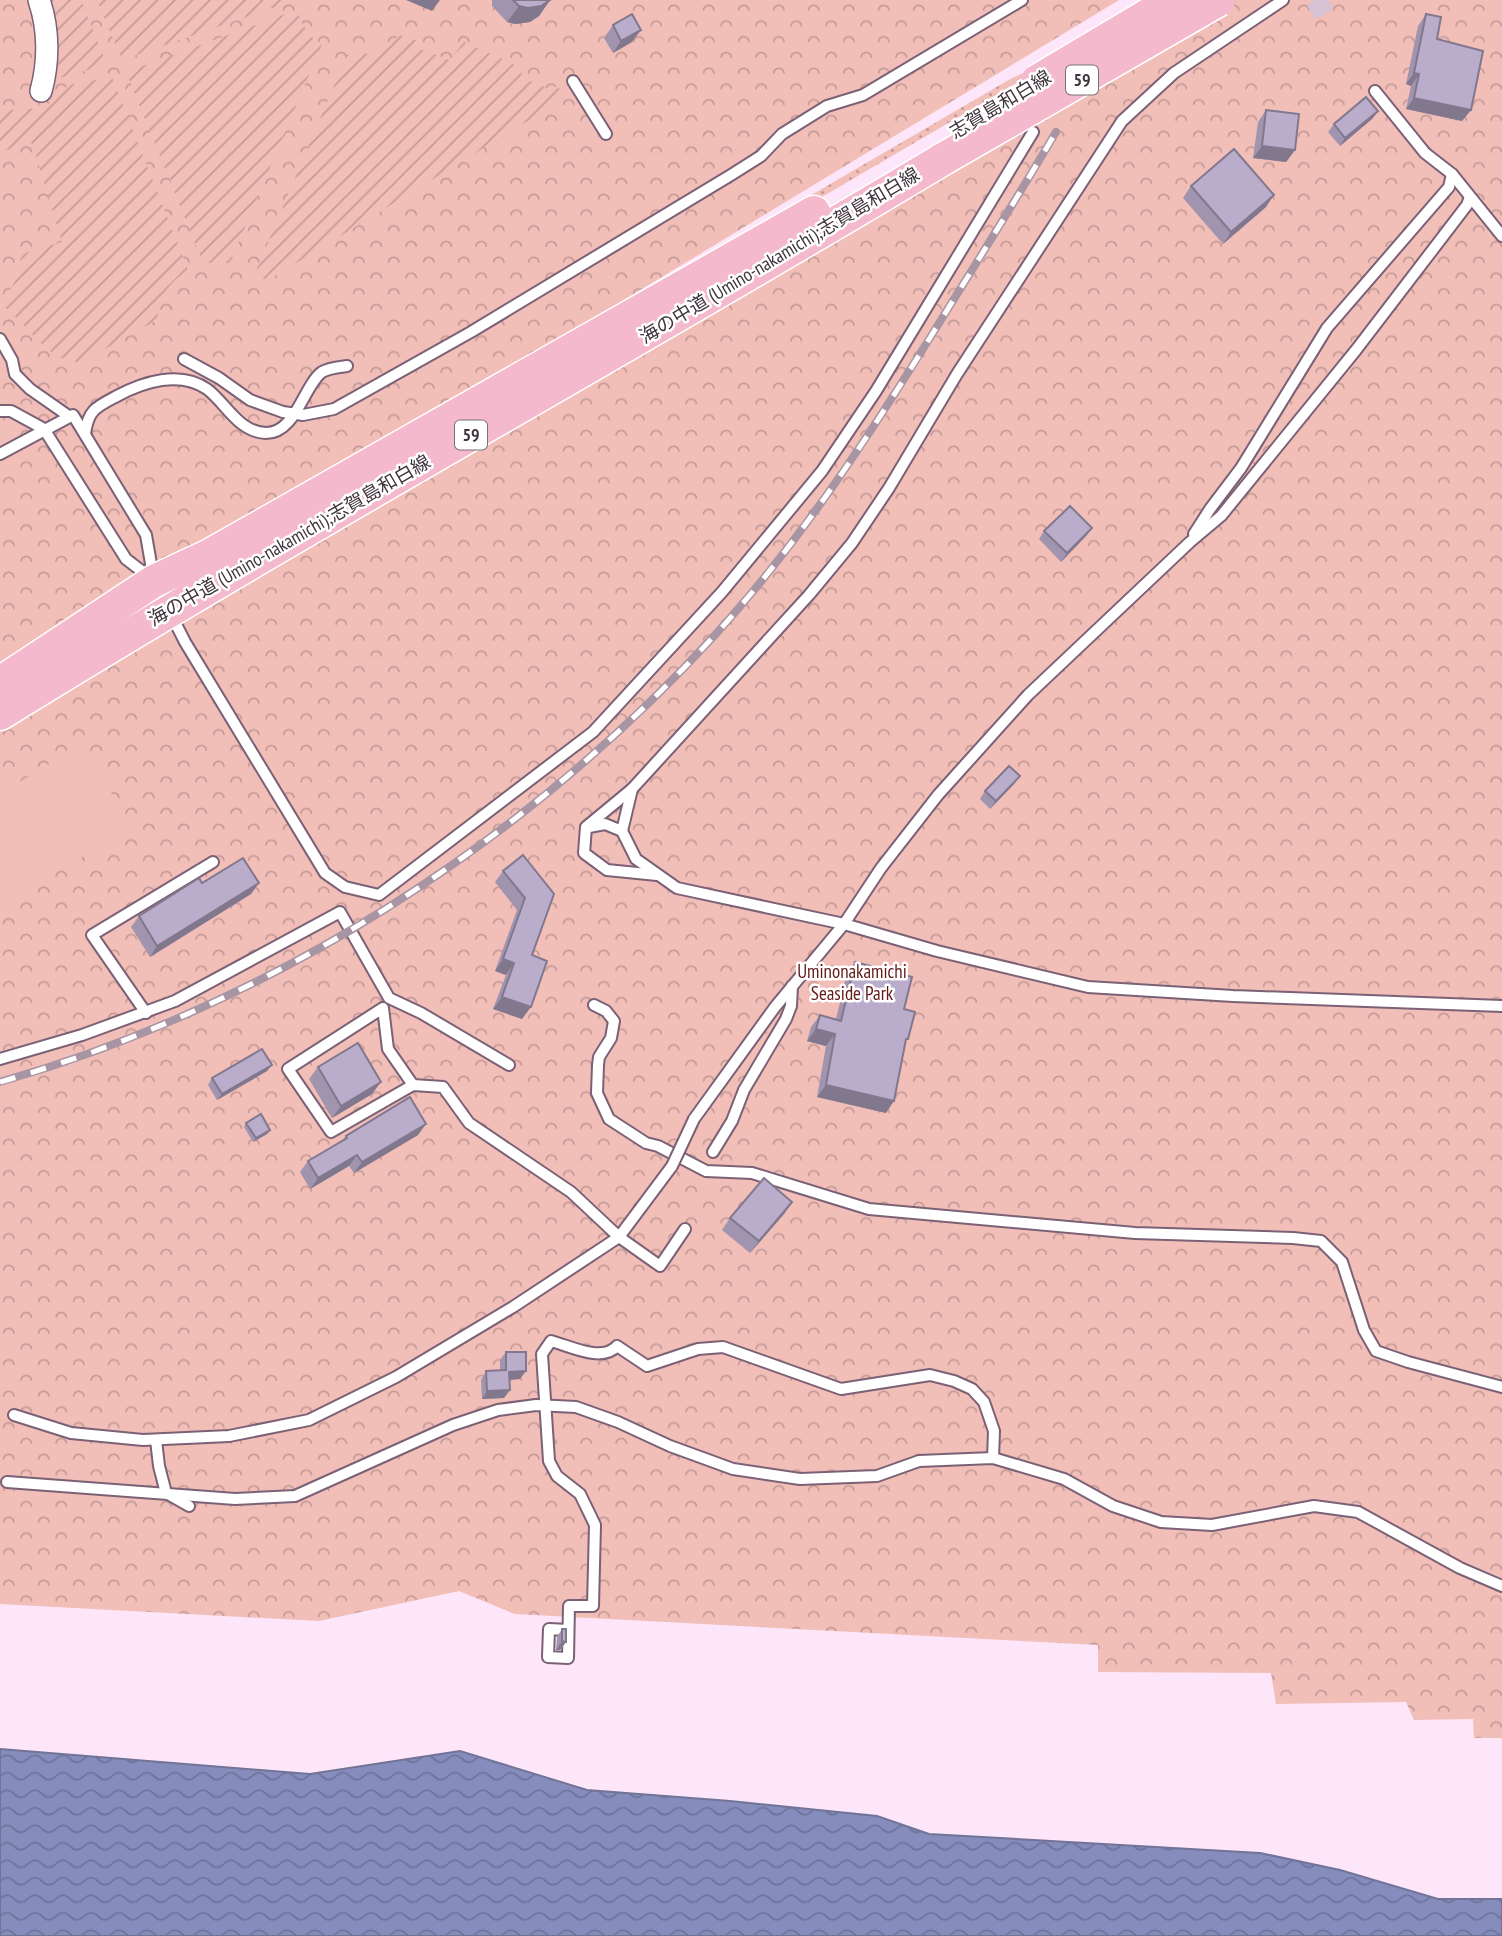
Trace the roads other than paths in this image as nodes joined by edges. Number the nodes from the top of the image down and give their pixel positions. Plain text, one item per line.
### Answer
1 (39, 0) edge
2 (1022, 0) edge
3 (1173, 0) edge
4 (1219, 0) edge
5 (1283, 0) edge
6 (573, 81) dead end
7 (1375, 90) dead end
8 (41, 91) dead end
9 (1033, 132) dead end
10 (606, 134) dead end
11 (939, 151) junction
12 (1452, 174) junction
13 (1470, 198) junction
14 (1502, 236) edge
15 (0, 338) edge
16 (184, 359) dead end
17 (348, 366) dead end
18 (0, 411) edge
19 (294, 414) junction
20 (72, 416) junction
21 (44, 429) junction
22 (85, 434) junction
23 (0, 454) edge
24 (1190, 542) junction
25 (154, 581) junction
26 (170, 609) junction
27 (0, 683) edge
28 (0, 714) edge
29 (632, 789) junction
30 (586, 827) junction
31 (622, 831) junction
32 (213, 862) dead end
33 (656, 875) junction
34 (844, 924) junction
35 (792, 986) junction
36 (389, 998) junction
37 (594, 1005) dead end
38 (1502, 1006) edge
39 (383, 1008) junction
40 (146, 1013) junction
41 (0, 1059) edge
42 (509, 1065) dead end
43 (413, 1085) junction
44 (713, 1152) dead end
45 (685, 1229) dead end
46 (619, 1237) junction
47 (1502, 1387) edge
48 (546, 1405) junction
49 (14, 1415) dead end
50 (156, 1440) junction
51 (993, 1458) junction
52 (7, 1482) dead end
53 (166, 1493) junction
54 (189, 1506) dead end
55 (1502, 1586) edge
56 (568, 1630) edge

1 - 8 street
2 - 19 lane
3 - 11 main road, 志賀島和白線 / 59, bridge
4 - 11 main road, 志賀島和白線 / 59, bridge
5 - 29 lane
6 - 10 lane
7 - 12 lane
9 - 26 lane
11 - 25 main road, 海の中道 (Umino-nakamichi);志賀島和白線 / 59
11 - 26 main road, 海の中道 (Umino-nakamichi);志賀島和白線 / 59
12 - 13 lane
12 - 24 lane
13 - 14 lane
13 - 24 lane
15 - 20 lane
16 - 19 lane
17 - 19 lane
18 - 21 lane
19 - 22 lane
20 - 21 lane
20 - 22 lane
21 - 23 lane
21 - 25 lane
22 - 25 lane
24 - 34 lane
25 - 26 lane
25 - 27 main road, 海の中道 (Umino-nakamichi);志賀島和白線 / 59
26 - 28 main road, 海の中道 (Umino-nakamichi);志賀島和白線 / 59
29 - 30 lane
29 - 31 lane
30 - 31 lane
30 - 33 lane
31 - 33 lane
32 - 40 lane
33 - 34 lane
34 - 35 lane
34 - 38 lane
35 - 44 lane
35 - 46 lane, bridge
36 - 39 lane
36 - 40 lane
36 - 42 lane
37 - 47 lane
39 - 43 lane
39 - 43 lane
40 - 41 lane
43 - 46 lane
45 - 46 lane
46 - 50 lane
48 - 51 lane
48 - 51 lane
48 - 53 lane
48 - 56 lane
49 - 50 lane
50 - 53 lane
51 - 55 lane
52 - 53 lane
53 - 54 lane

